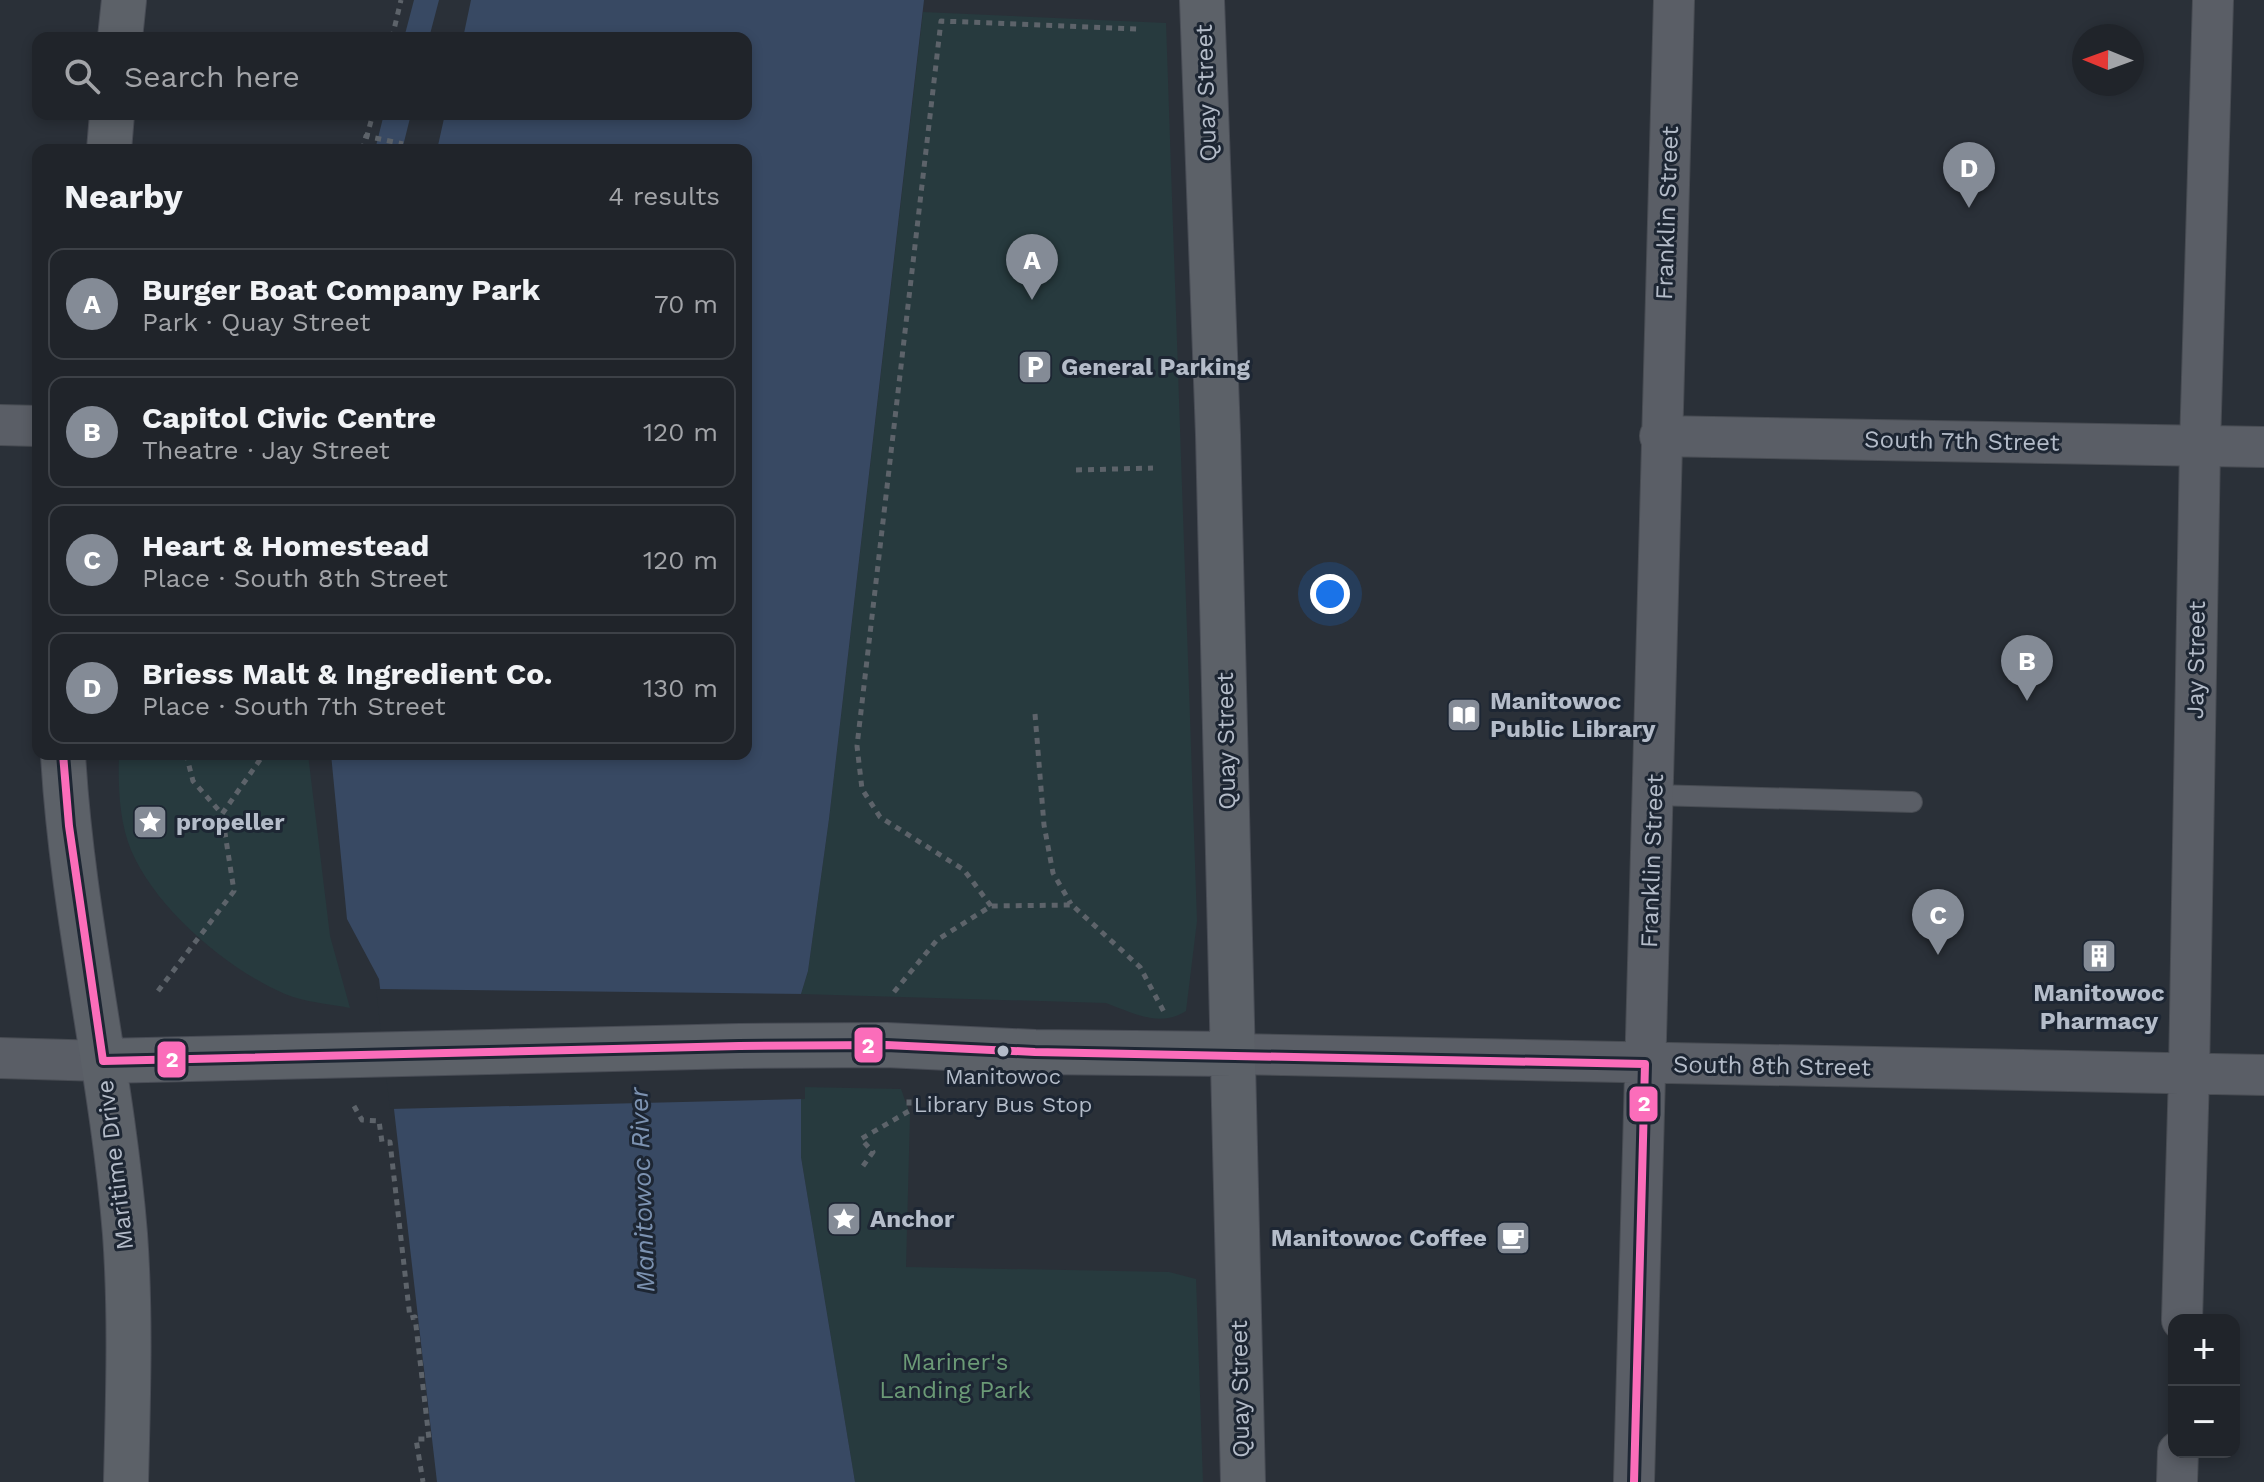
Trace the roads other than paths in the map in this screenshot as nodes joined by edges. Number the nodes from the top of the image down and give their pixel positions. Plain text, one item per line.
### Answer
1 (124, 0) edge
2 (1202, 0) edge
3 (1674, 0) edge
4 (2213, 0) edge
5 (121, 32) edge
6 (112, 120) edge
7 (110, 144) edge
8 (0, 425) edge
9 (32, 426) edge
10 (1660, 436) junction
11 (2200, 446) junction
12 (2264, 447) edge
13 (64, 760) edge
14 (1654, 795) junction
15 (1912, 802) dead end
16 (1233, 1054) junction
17 (0, 1058) edge
18 (103, 1061) junction
19 (1645, 1064) junction
20 (2189, 1073) junction
21 (2264, 1075) edge
22 (2182, 1314) edge
23 (2178, 1458) edge
24 (126, 1482) edge
25 (1243, 1482) edge
26 (1634, 1482) edge
27 (2177, 1482) edge

1 - 5 main road
2 - 16 main road, Quay Street
3 - 10 street, Franklin Street
4 - 11 street, Jay Street
6 - 7 main road
8 - 9 street
10 - 11 street, South 7th Street
10 - 14 street, Franklin Street
11 - 12 street, South 7th Street
11 - 20 street, Jay Street
13 - 18 main road, Maritime Drive
14 - 15 lane
14 - 19 street, Franklin Street
16 - 18 main road
16 - 19 street, South 8th Street
16 - 25 main road, Quay Street
17 - 18 street
18 - 24 main road, Maritime Drive
19 - 20 street, South 8th Street
19 - 26 street, Franklin Street
20 - 21 street, South 8th Street
20 - 22 street, Jay Street
23 - 27 street

